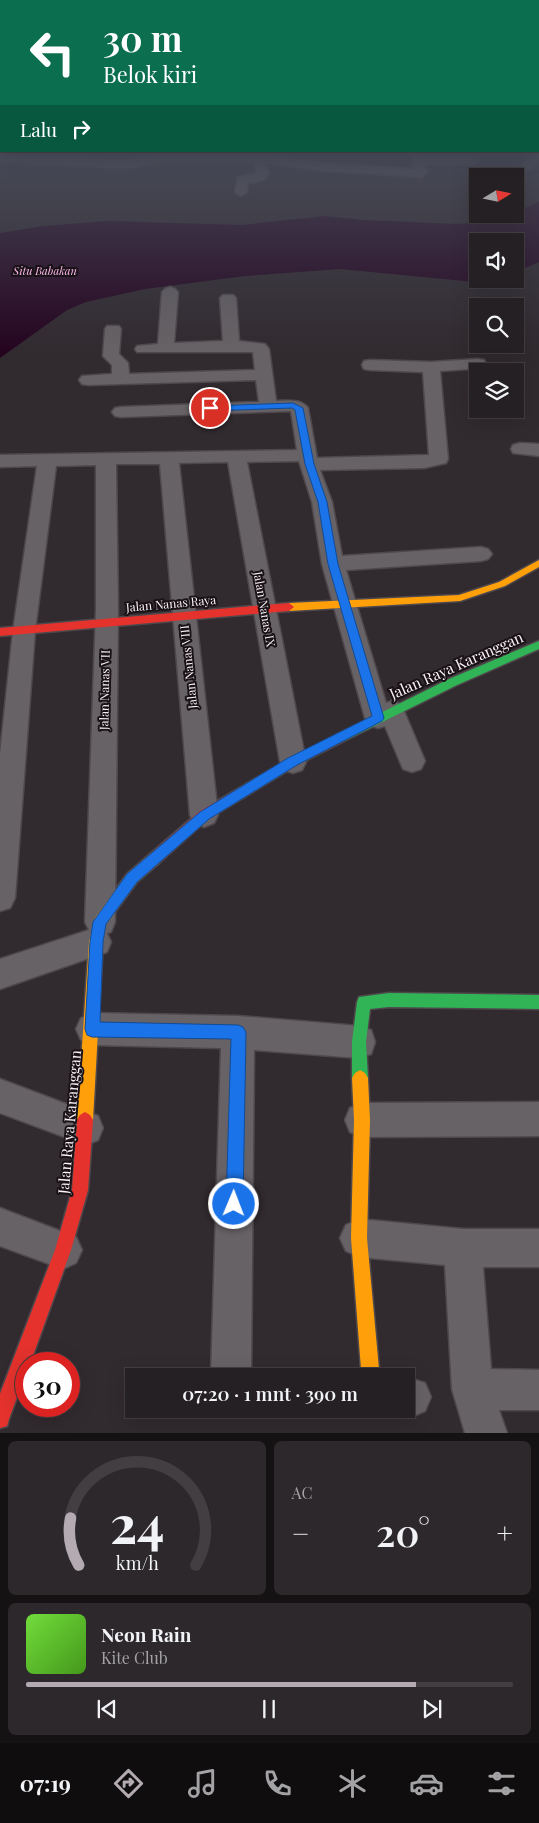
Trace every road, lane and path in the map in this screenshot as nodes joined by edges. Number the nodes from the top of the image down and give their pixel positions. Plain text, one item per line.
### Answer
1 (170, 292) dead end
2 (228, 298) dead end
3 (113, 328) dead end
4 (232, 346) junction
5 (166, 348) junction
6 (143, 349) dead end
7 (370, 365) dead end
8 (469, 365) edge
9 (431, 367) junction
10 (263, 375) junction
11 (121, 378) junction
12 (88, 380) dead end
13 (268, 407) junction
14 (121, 412) dead end
15 (520, 449) dead end
16 (539, 450) edge
17 (237, 457) junction
18 (169, 458) junction
19 (106, 459) junction
20 (308, 459) junction
21 (0, 461) edge
22 (47, 461) junction
23 (481, 554) dead end
24 (539, 563) edge
25 (333, 564) junction
26 (344, 603) junction
27 (266, 608) junction
28 (182, 615) junction
29 (106, 623) junction
30 (24, 631) junction
31 (0, 632) edge
32 (539, 645) edge
33 (385, 714) junction
34 (412, 760) dead end
35 (292, 762) junction
36 (204, 815) junction
37 (0, 898) edge
38 (98, 932) junction
39 (0, 974) edge
40 (539, 1002) edge
41 (92, 1029) junction
42 (238, 1032) junction
43 (359, 1042) junction
44 (0, 1096) edge
45 (539, 1119) edge
46 (362, 1120) junction
47 (86, 1128) junction
48 (0, 1227) edge
49 (359, 1238) junction
50 (463, 1248) junction
51 (539, 1248) edge
52 (63, 1250) junction
53 (231, 1368) edge
54 (370, 1368) edge
55 (472, 1389) junction
56 (539, 1390) edge
57 (0, 1419) edge
58 (486, 1433) edge

1 - 5 street
2 - 4 street
3 - 11 street
4 - 5 street
4 - 10 street
5 - 6 street
7 - 9 street
8 - 9 street
9 - 20 street
10 - 11 street
10 - 13 street
11 - 12 street
13 - 14 street
13 - 20 street
15 - 16 street
17 - 18 street
17 - 20 street
17 - 27 street, Jalan Nanas IX
18 - 19 street
18 - 28 street, Jalan Nanas VIII
19 - 22 street
19 - 29 street, Jalan Nanas VII
20 - 25 street
21 - 22 street
22 - 30 street
23 - 25 street
24 - 26 street, Jalan Nanas Raya
25 - 26 street
26 - 27 street, Jalan Nanas Raya
26 - 33 street
27 - 28 street, Jalan Nanas Raya
27 - 35 street, Jalan Nanas IX
28 - 29 street, Jalan Nanas Raya
28 - 36 street, Jalan Nanas VIII
29 - 30 street, Jalan Nanas Raya
29 - 38 street, Jalan Nanas VII
30 - 31 street, Jalan Nanas Raya
30 - 37 street
32 - 33 street, Jalan Raya Karanggan
33 - 34 street
33 - 35 street, Jalan Raya Karanggan
35 - 36 street, Jalan Raya Karanggan
36 - 38 street, Jalan Raya Karanggan
38 - 39 street
38 - 41 street, Jalan Raya Karanggan
40 - 43 street
41 - 42 street
41 - 47 street, Jalan Raya Karanggan
42 - 43 street
42 - 53 street
43 - 46 street
44 - 47 street
45 - 46 street
46 - 49 street
47 - 52 street, Jalan Raya Karanggan
48 - 52 street
49 - 50 street
49 - 54 street
50 - 51 street
50 - 55 street
52 - 57 street, Jalan Raya Karanggan
55 - 56 street
55 - 58 street

